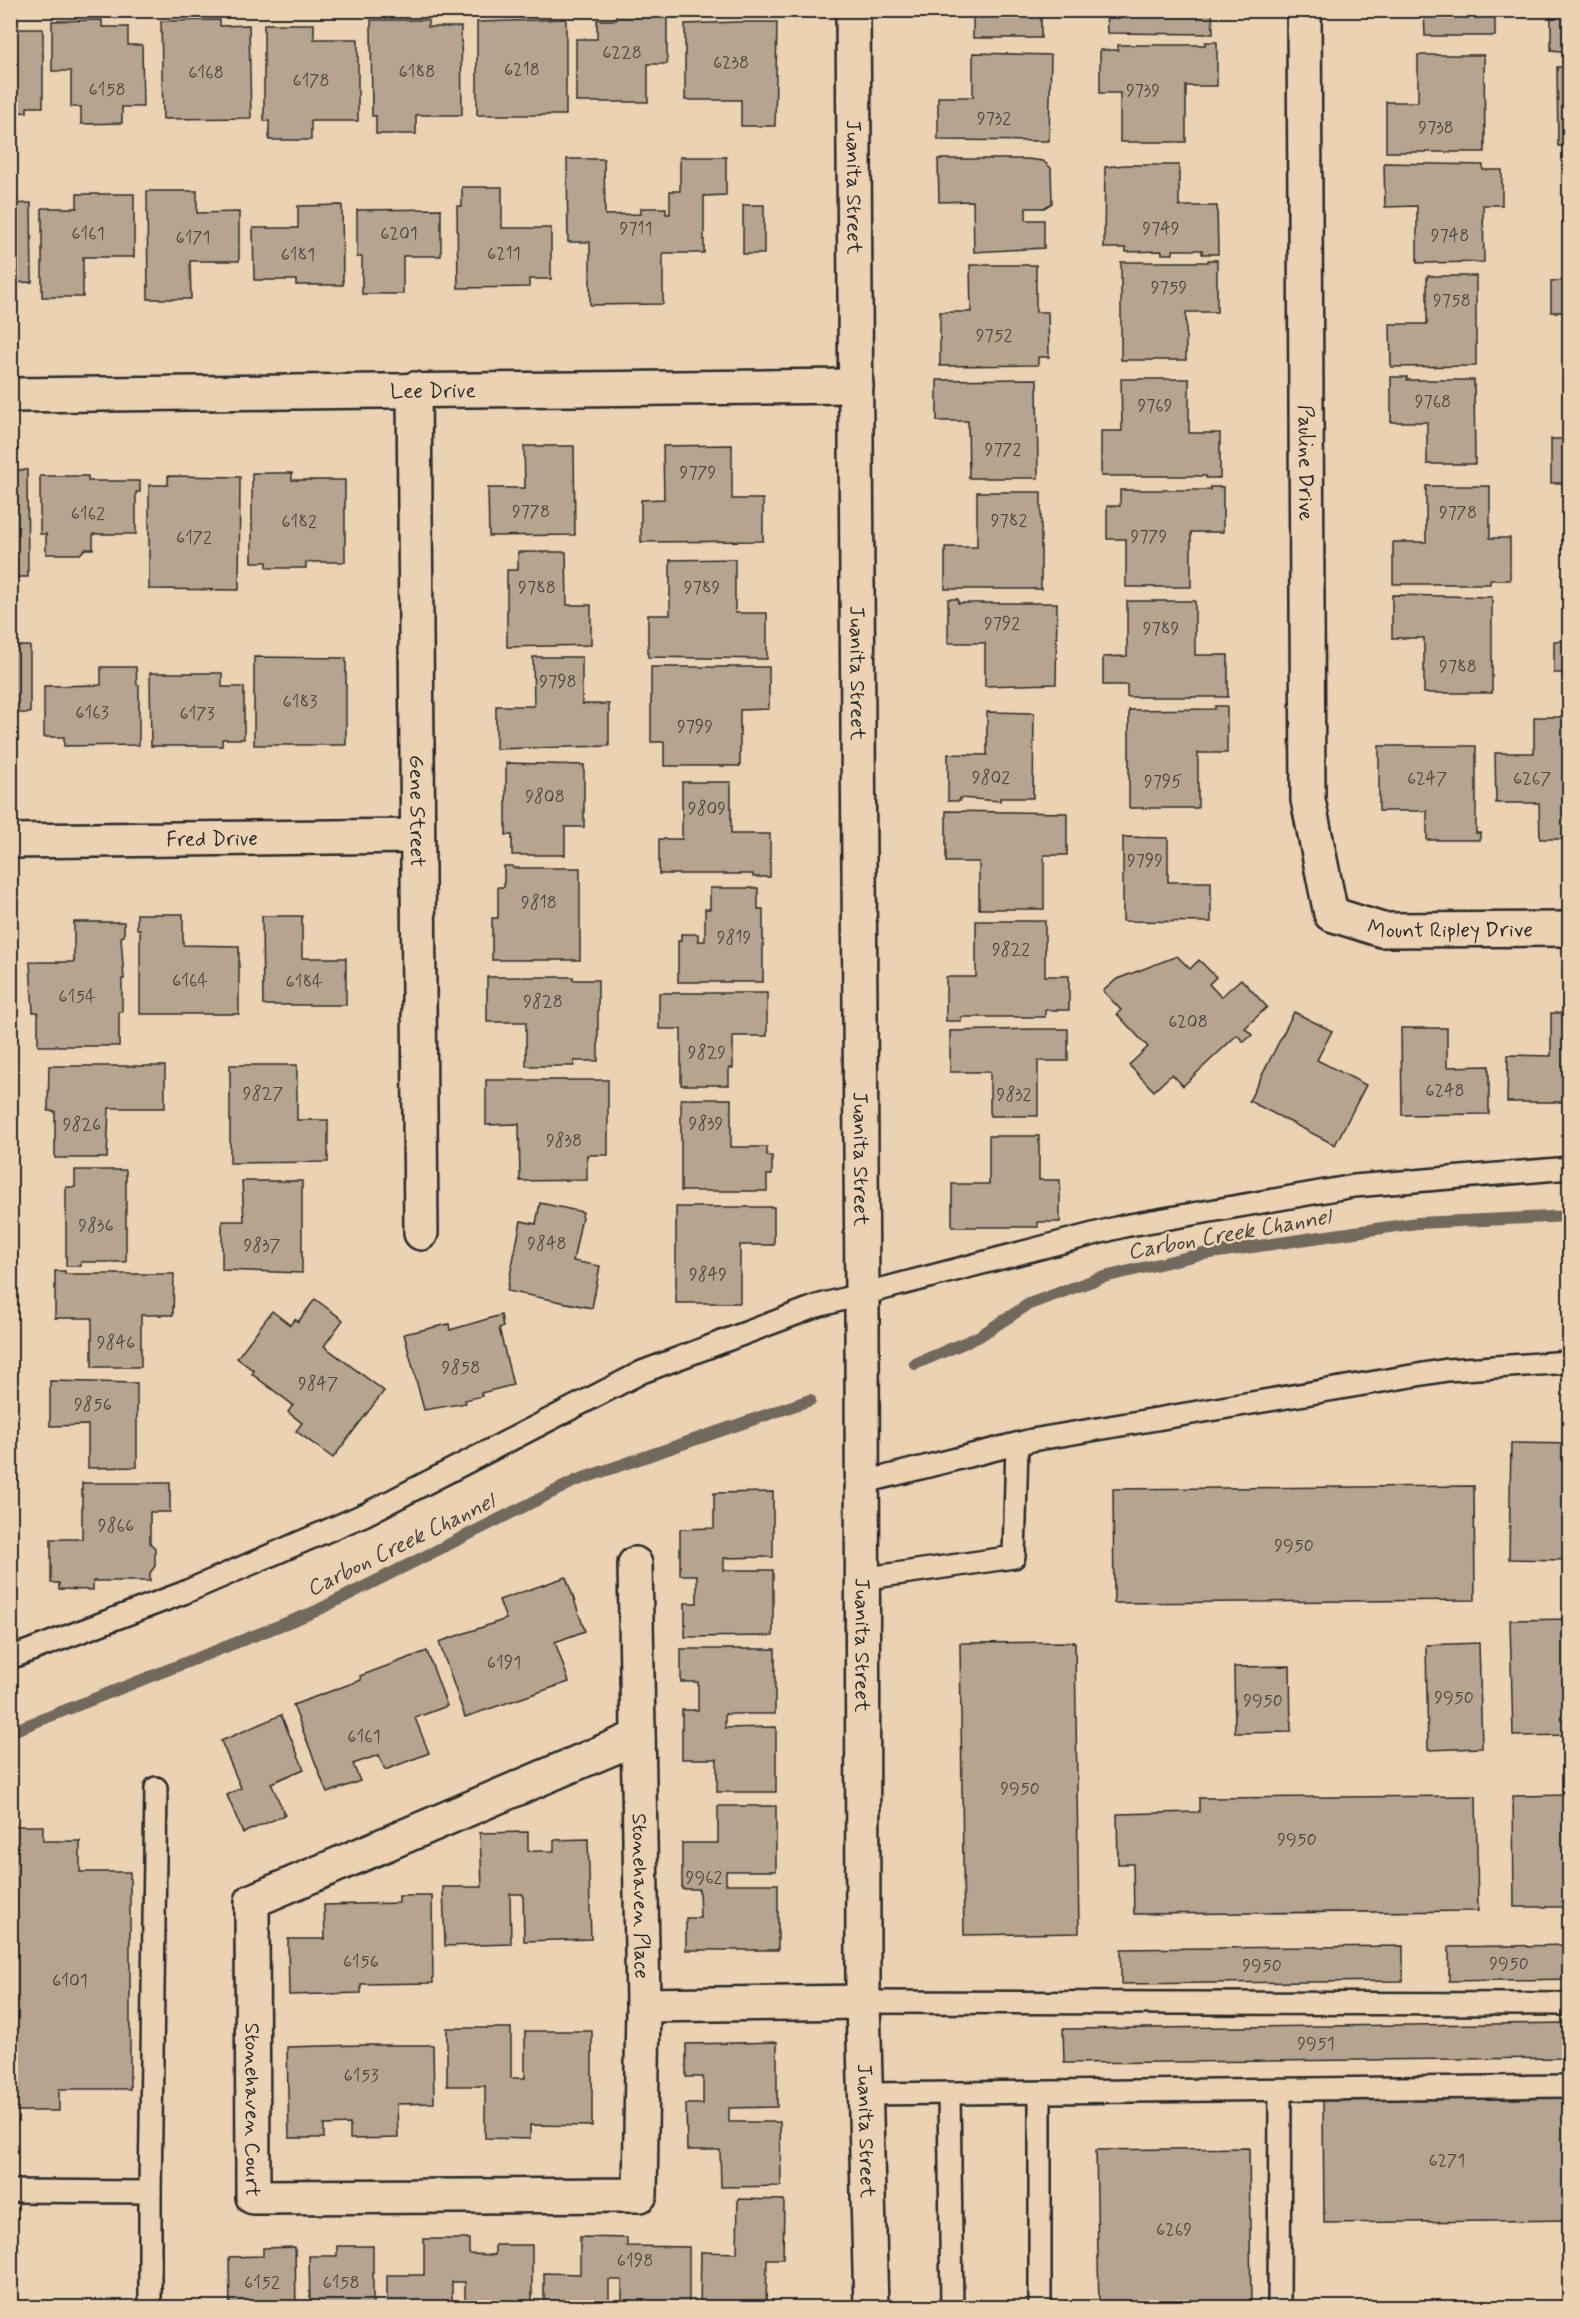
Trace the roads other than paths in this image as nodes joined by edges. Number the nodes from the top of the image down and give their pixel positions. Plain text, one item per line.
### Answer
1 (853, 10) edge
2 (1304, 10) edge
3 (856, 386) junction
4 (414, 389) junction
5 (10, 394) edge
6 (416, 836) junction
7 (10, 842) edge
8 (1331, 914) joint
9 (1569, 929) edge
10 (1569, 1168) edge
11 (421, 1233) dead end
12 (862, 1296) junction
13 (1569, 1362) edge
14 (1017, 1444) junction
15 (861, 1484) junction
16 (635, 1564) dead end
17 (861, 1579) junction
18 (10, 1658) edge
19 (638, 1737) junction
20 (156, 1788) dead end
21 (863, 2002) junction
22 (1569, 2004) edge
23 (643, 2005) junction
24 (1569, 2086) edge
25 (1280, 2091) junction
26 (867, 2094) junction
27 (949, 2094) junction
28 (1040, 2094) junction
29 (10, 2191) edge
30 (150, 2192) junction
31 (150, 2307) edge
32 (871, 2307) edge
33 (952, 2307) edge
34 (1040, 2307) edge
35 (1279, 2307) edge

1 - 3 street, Juanita Street
2 - 8 street, Pauline Drive
3 - 4 street, Lee Drive
3 - 12 street, Juanita Street
4 - 5 street, Lee Drive
4 - 6 street, Gene Street
6 - 7 street, Fred Drive
6 - 11 street, Gene Street
8 - 9 street, Mount Ripley Drive
10 - 12 lane
12 - 15 street, Juanita Street
12 - 18 lane
13 - 14 lane
14 - 15 lane
14 - 17 lane
15 - 17 street, Juanita Street
16 - 19 street, Stonehaven Place
17 - 21 street, Juanita Street
19 - 23 street, Stonehaven Place
19 - 23 street, Stonehaven Court
20 - 30 lane
21 - 22 lane
21 - 23 street, Stonehaven Place
21 - 26 street, Juanita Street
24 - 25 lane
25 - 28 lane
25 - 35 lane
26 - 27 lane
26 - 32 street, Juanita Street
27 - 28 lane
27 - 33 lane
28 - 34 lane
29 - 30 lane
30 - 31 lane

